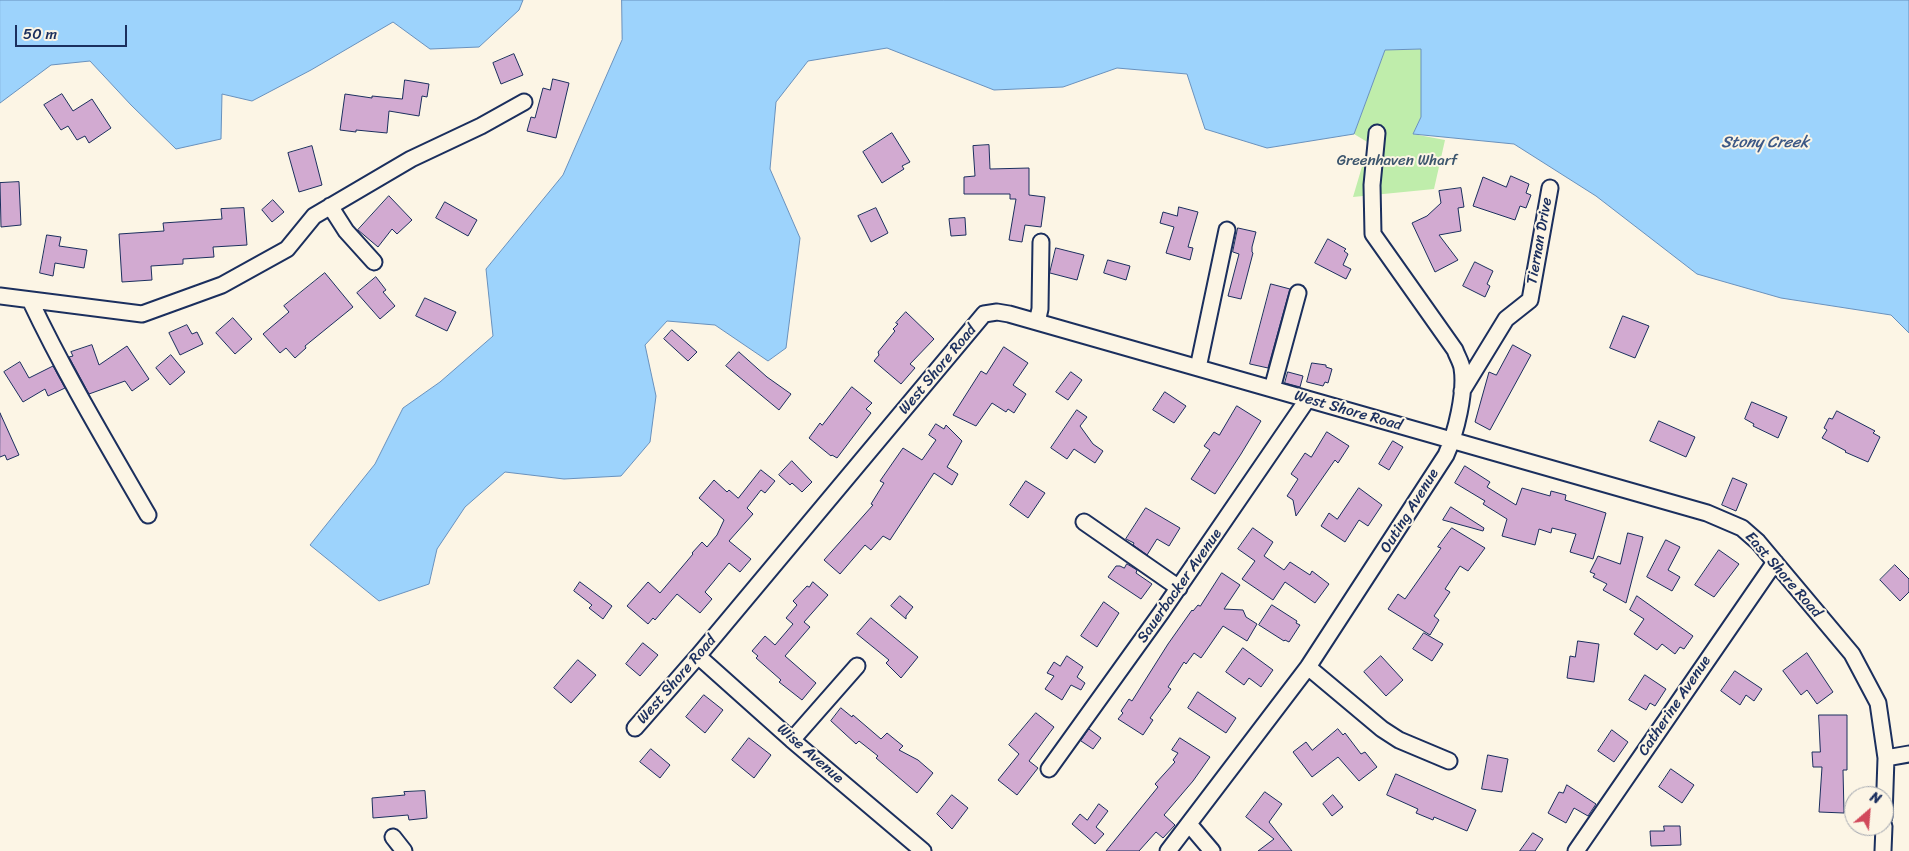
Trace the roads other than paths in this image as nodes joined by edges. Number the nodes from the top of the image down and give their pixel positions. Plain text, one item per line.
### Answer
1 (524, 102) dead end
2 (1377, 133) dead end
3 (1550, 188) dead end
4 (330, 206) junction
5 (1227, 230) dead end
6 (1041, 242) dead end
7 (374, 262) dead end
8 (1298, 293) dead end
9 (0, 296) edge
10 (30, 300) junction
11 (1037, 322) junction
12 (1198, 368) junction
13 (1272, 389) junction
14 (1462, 391) junction
15 (1307, 400) junction
16 (1453, 440) junction
17 (148, 515) dead end
18 (1084, 522) dead end
19 (1775, 562) junction
20 (1179, 588) junction
21 (698, 656) junction
22 (856, 666) dead end
23 (1308, 667) junction
24 (635, 728) dead end
25 (792, 740) junction
26 (1909, 754) edge
27 (1886, 758) junction
28 (1449, 761) dead end
29 (1049, 769) dead end
30 (1885, 786) edge
31 (1189, 824) junction
32 (1884, 836) edge
33 (394, 837) dead end
34 (404, 851) edge
35 (923, 851) edge
36 (1168, 851) edge
37 (1212, 851) edge
38 (1576, 851) edge
39 (1883, 851) edge

1 - 4 street
2 - 14 street, Outing Avenue
3 - 14 street, Tiernan Drive
4 - 7 street
4 - 10 street
5 - 12 street
6 - 11 street
8 - 13 street
9 - 10 street
10 - 17 street
11 - 12 street, West Shore Road
11 - 21 street, West Shore Road
12 - 13 street, West Shore Road
13 - 15 street, West Shore Road
14 - 16 street, Outing Avenue
15 - 16 street, West Shore Road
15 - 20 street, Sauerbacker Avenue
16 - 19 street, East Shore Road
16 - 23 street, Outing Avenue
18 - 20 street
19 - 27 street, East Shore Road
19 - 38 street, Catherine Avenue
20 - 29 street, Sauerbacker Avenue
21 - 24 street, West Shore Road
21 - 25 street, Wise Avenue
22 - 25 street
23 - 28 street
23 - 31 street, Outing Avenue
25 - 35 street, Wise Avenue
26 - 27 street
27 - 30 street, East Shore Road
31 - 36 street, Outing Avenue
31 - 37 street
32 - 39 street
33 - 34 street

